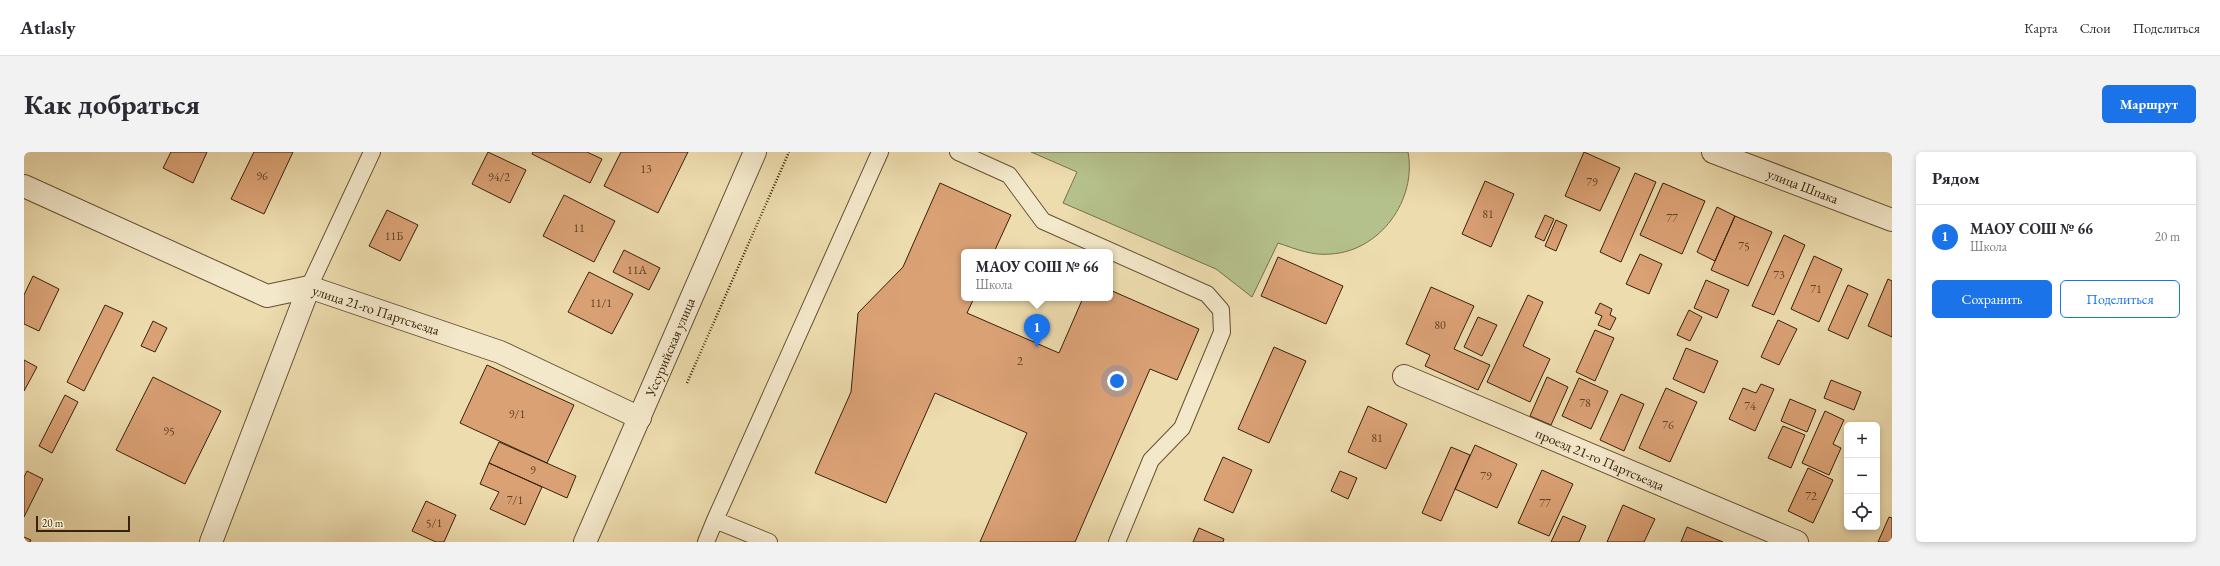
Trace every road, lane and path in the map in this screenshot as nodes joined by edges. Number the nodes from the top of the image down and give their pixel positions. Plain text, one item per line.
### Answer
1 (372, 152) edge
2 (755, 152) edge
3 (790, 152) edge
4 (880, 152) edge
5 (958, 152) edge
6 (1713, 152) edge
7 (24, 186) edge
8 (1892, 220) edge
9 (1106, 249) edge
10 (1113, 252) edge
11 (309, 287) junction
12 (1404, 376) dead end
13 (684, 390) dead end
14 (640, 418) junction
15 (716, 520) junction
16 (211, 542) edge
17 (585, 542) edge
18 (706, 542) edge
19 (769, 542) edge
20 (1117, 542) edge
21 (1797, 542) edge

1 - 11 lane
2 - 14 street, Уссурийская улица
3 - 13 path
4 - 15 lane
5 - 9 lane
6 - 8 street, улица Шпака
7 - 11 street, улица 21-го Партсъезда
10 - 20 lane
11 - 14 street, улица 21-го Партсъезда
11 - 16 street
12 - 21 street, проезд 21-го Партсъезда
14 - 17 street, Уссурийская улица
15 - 18 lane
15 - 19 lane

